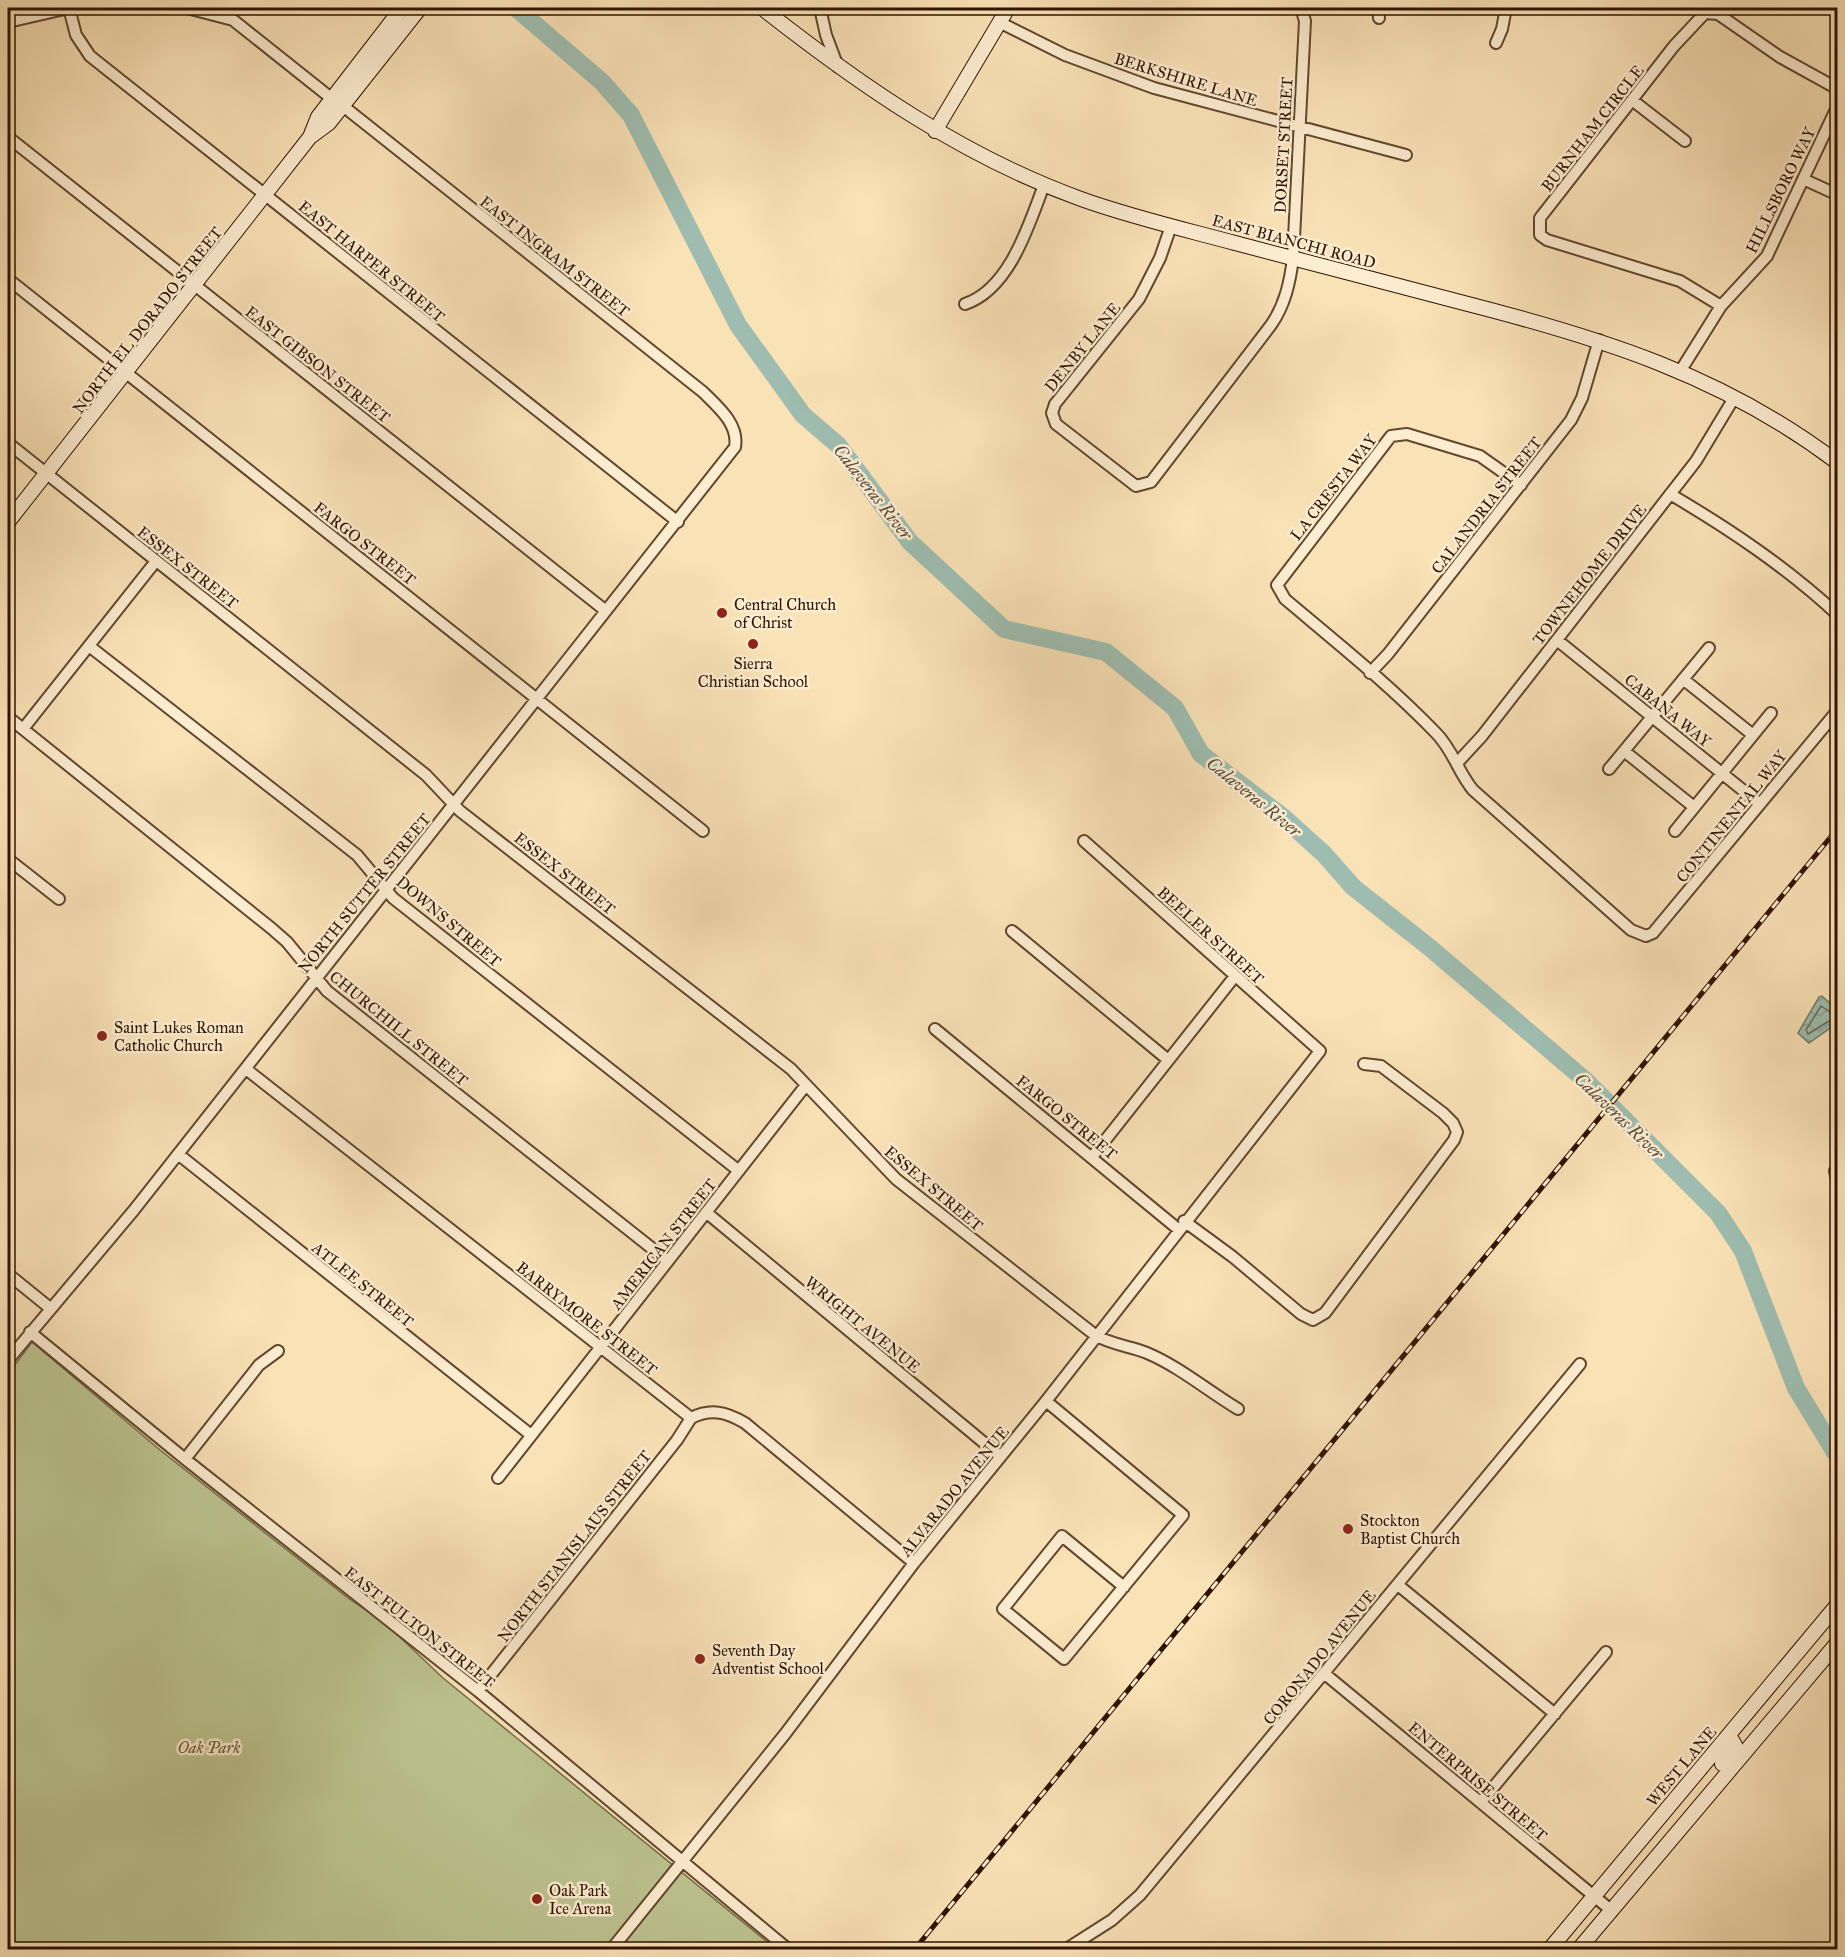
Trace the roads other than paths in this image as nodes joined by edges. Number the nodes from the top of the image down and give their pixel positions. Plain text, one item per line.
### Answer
1 (69, 8) edge
2 (187, 8) edge
3 (402, 8) edge
4 (420, 8) edge
5 (762, 8) edge
6 (820, 8) edge
7 (1008, 8) edge
8 (1301, 8) edge
9 (1506, 8) edge
10 (779, 13) edge
11 (8, 22) edge
12 (999, 22) junction
13 (1496, 43) dead end
14 (838, 67) junction
15 (1838, 89) edge
16 (1632, 100) junction
17 (337, 102) junction
18 (1838, 105) edge
19 (1299, 127) junction
20 (935, 131) junction
21 (9, 139) edge
22 (1685, 141) dead end
23 (1406, 155) dead end
24 (1803, 179) junction
25 (1044, 185) junction
26 (266, 195) junction
27 (1838, 195) edge
28 (1171, 226) junction
29 (1293, 258) junction
30 (8, 279) edge
31 (195, 286) junction
32 (965, 304) dead end
33 (1721, 306) junction
34 (1599, 340) junction
35 (1682, 370) junction
36 (126, 373) junction
37 (1734, 398) junction
38 (737, 439) joint
39 (8, 443) edge
40 (1838, 463) edge
41 (46, 474) junction
42 (1521, 485) junction
43 (1142, 486) joint
44 (1670, 494) junction
45 (8, 522) edge
46 (678, 522) junction
47 (156, 561) junction
48 (606, 611) junction
49 (1838, 615) edge
50 (1557, 640) junction
51 (89, 646) junction
52 (1709, 648) dead end
53 (1370, 673) junction
54 (1683, 679) junction
55 (537, 702) junction
56 (1838, 710) edge
57 (1771, 713) dead end
58 (8, 717) edge
59 (1653, 717) junction
60 (23, 729) junction
61 (1753, 735) junction
62 (1624, 751) junction
63 (1458, 762) junction
64 (1609, 769) dead end
65 (1722, 772) junction
66 (453, 804) junction
67 (1760, 804) junction
68 (1694, 807) junction
69 (703, 831) dead end
70 (1675, 831) dead end
71 (1084, 841) dead end
72 (8, 859) edge
73 (386, 889) junction
74 (59, 899) dead end
75 (1012, 932) dead end
76 (1235, 976) junction
77 (315, 978) junction
78 (935, 1029) dead end
79 (1320, 1051) joint
80 (1167, 1059) junction
81 (1364, 1064) dead end
82 (246, 1069) junction
83 (806, 1085) junction
84 (178, 1154) junction
85 (1092, 1157) junction
86 (1838, 1167) edge
87 (739, 1171) junction
88 (1836, 1183) edge
89 (707, 1212) junction
90 (1181, 1225) junction
91 (668, 1261) junction
92 (8, 1274) edge
93 (50, 1308) junction
94 (30, 1332) junction
95 (1095, 1335) junction
96 (600, 1348) junction
97 (279, 1351) dead end
98 (8, 1360) edge
99 (1580, 1364) dead end
100 (1046, 1401) junction
101 (1238, 1409) dead end
102 (691, 1418) junction
103 (531, 1436) junction
104 (1000, 1456) junction
105 (185, 1459) junction
106 (498, 1478) dead end
107 (914, 1563) junction
108 (1398, 1585) junction
109 (1124, 1587) junction
110 (1838, 1604) edge
111 (1838, 1642) edge
112 (1606, 1652) dead end
113 (1784, 1668) junction
114 (1325, 1674) junction
115 (478, 1691) junction
116 (1555, 1714) junction
117 (1767, 1725) junction
118 (1729, 1735) junction
119 (1481, 1802) junction
120 (1699, 1804) junction
121 (681, 1861) junction
122 (1593, 1896) junction
123 (1611, 1911) junction
124 (611, 1950) edge
125 (789, 1950) edge
126 (1065, 1950) edge
127 (1549, 1950) edge
128 (1578, 1950) edge

1 - 11 street
1 - 26 street, EAST HARPER STREET
2 - 17 street, EAST INGRAM STREET
3 - 17 main road, NORTH EL DORADO STREET
4 - 17 main road, NORTH EL DORADO STREET
5 - 10 main road, EAST BIANCHI ROAD
6 - 14 street
7 - 12 main road
8 - 19 street, DORSET STREET
9 - 13 street
10 - 14 main road, EAST BIANCHI ROAD
12 - 19 street, BERKSHIRE LANE
12 - 20 main road
14 - 20 main road, EAST BIANCHI ROAD
15 - 16 street, BURNHAM CIRCLE
16 - 22 street
16 - 33 street, BURNHAM CIRCLE
17 - 26 main road, NORTH EL DORADO STREET
17 - 38 street, EAST INGRAM STREET
18 - 24 street, HILLSBORO WAY
19 - 23 street, BERKSHIRE LANE
19 - 29 street, DORSET STREET
20 - 25 main road, EAST BIANCHI ROAD
21 - 31 street, EAST GIBSON STREET
24 - 27 street
24 - 33 street, HILLSBORO WAY
25 - 28 main road, EAST BIANCHI ROAD
25 - 32 street
26 - 31 main road, NORTH EL DORADO STREET
26 - 46 street, EAST HARPER STREET
28 - 29 main road, EAST BIANCHI ROAD
28 - 43 street, DENBY LANE
29 - 34 main road, EAST BIANCHI ROAD
29 - 43 street, DORSET STREET
30 - 36 street, FARGO STREET
31 - 36 main road, NORTH EL DORADO STREET
31 - 48 street, EAST GIBSON STREET
33 - 35 street, HILLSBORO WAY
34 - 35 main road, EAST BIANCHI ROAD
34 - 42 street, CALANDRIA STREET
35 - 37 main road, EAST BIANCHI ROAD
36 - 41 main road, NORTH EL DORADO STREET
36 - 55 street, FARGO STREET
37 - 40 main road, EAST BIANCHI ROAD
37 - 44 street, TOWNEHOME DRIVE
38 - 46 street, NORTH SUTTER STREET
39 - 41 street, ESSEX STREET
41 - 45 main road, NORTH EL DORADO STREET
41 - 47 street, ESSEX STREET
42 - 53 street, CALANDRIA STREET
42 - 53 street, LA CRESTA WAY
44 - 49 street
44 - 50 street, TOWNEHOME DRIVE
46 - 48 street, NORTH SUTTER STREET
47 - 51 street
47 - 66 street, ESSEX STREET
48 - 55 street, NORTH SUTTER STREET
50 - 59 street, CABANA WAY
50 - 63 street, TOWNEHOME DRIVE
51 - 60 street
51 - 73 street, DOWNS STREET
52 - 54 street
53 - 63 street
54 - 59 street
54 - 61 street
55 - 66 street, NORTH SUTTER STREET
55 - 69 street, FARGO STREET
56 - 67 street, CONTINENTAL WAY
57 - 61 street
58 - 60 street, CHURCHILL STREET
59 - 62 street
59 - 65 street, CABANA WAY
60 - 77 street, CHURCHILL STREET
61 - 65 street
62 - 64 street
62 - 68 street
63 - 67 street, CONTINENTAL WAY
65 - 67 street, CABANA WAY
65 - 68 street
66 - 73 street, NORTH SUTTER STREET
66 - 83 street, ESSEX STREET
68 - 70 street
71 - 76 street, BEELER STREET
72 - 74 street
73 - 77 street, NORTH SUTTER STREET
73 - 87 street, DOWNS STREET
75 - 80 street
76 - 79 street, BEELER STREET
76 - 80 street
77 - 82 street, NORTH SUTTER STREET
77 - 91 street, CHURCHILL STREET
78 - 85 street, FARGO STREET
79 - 90 street, ALVARADO AVENUE
80 - 85 street
81 - 90 street, FARGO STREET
82 - 84 street, NORTH SUTTER STREET
82 - 96 street, BARRYMORE STREET
83 - 87 street, AMERICAN STREET
83 - 95 street, ESSEX STREET
84 - 93 street, NORTH SUTTER STREET
84 - 103 street, ATLEE STREET
85 - 90 street, FARGO STREET
86 - 88 street
87 - 89 street, AMERICAN STREET
89 - 91 street, AMERICAN STREET
89 - 104 street, WRIGHT AVENUE
90 - 95 street, ALVARADO AVENUE
91 - 96 street, AMERICAN STREET
92 - 93 street
93 - 94 street, NORTH SUTTER STREET
94 - 98 street, NORTH SUTTER STREET
94 - 105 street, EAST FULTON STREET
95 - 100 street, ALVARADO AVENUE
95 - 101 street, ESSEX STREET
96 - 102 street, BARRYMORE STREET
96 - 103 street, AMERICAN STREET
97 - 105 street
99 - 108 street, CORONADO AVENUE
100 - 104 street, ALVARADO AVENUE
100 - 109 street
102 - 107 street
102 - 115 street, NORTH STANISLAUS STREET
103 - 106 street, AMERICAN STREET
104 - 107 street, ALVARADO AVENUE
105 - 115 street, EAST FULTON STREET
107 - 121 street, ALVARADO AVENUE
108 - 114 street, CORONADO AVENUE
108 - 116 street
109 - 109 street
110 - 113 main road, WEST LANE
111 - 117 main road
112 - 116 street
113 - 117 main road
113 - 118 main road, WEST LANE
114 - 119 street, ENTERPRISE STREET
114 - 126 street, CORONADO AVENUE
115 - 121 street, EAST FULTON STREET
116 - 119 street
117 - 120 main road
118 - 120 main road
118 - 122 main road, WEST LANE
119 - 122 street, ENTERPRISE STREET
120 - 123 main road
121 - 124 street, ALVARADO AVENUE
121 - 125 street, EAST FULTON STREET
122 - 123 street, ENTERPRISE STREET
122 - 127 main road, WEST LANE
123 - 128 main road

